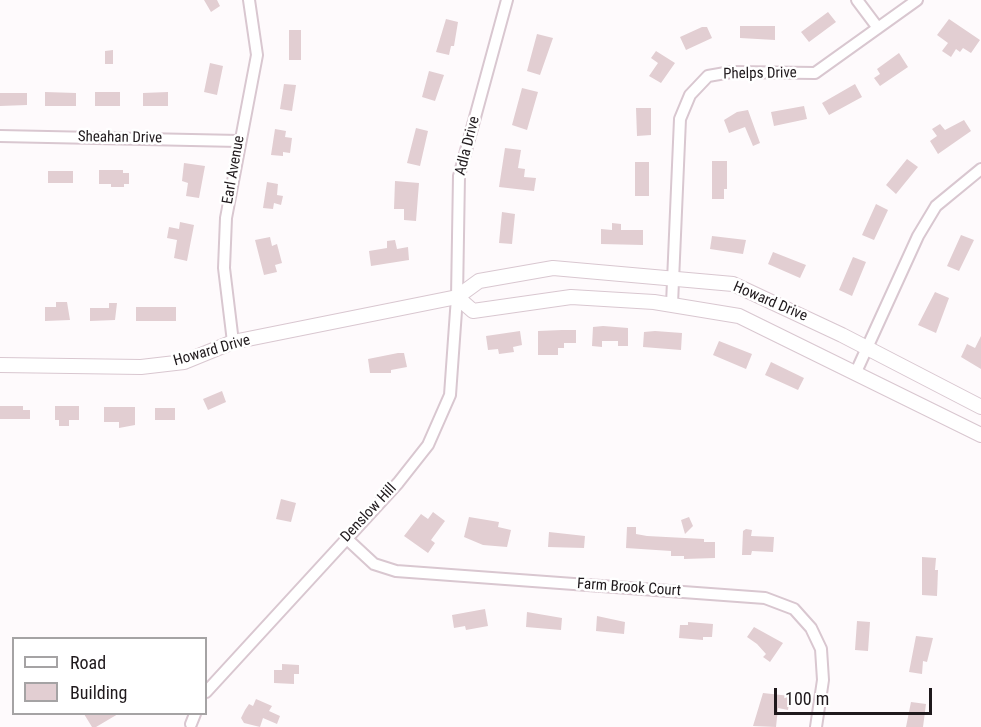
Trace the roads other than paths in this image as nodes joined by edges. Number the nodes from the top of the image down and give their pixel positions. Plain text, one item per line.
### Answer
1 (249, 0) edge
2 (507, 0) edge
3 (857, 0) edge
4 (917, 0) edge
5 (879, 28) junction
6 (0, 136) edge
7 (239, 141) junction
8 (981, 169) edge
9 (672, 278) junction
10 (457, 297) junction
11 (672, 304) junction
12 (233, 342) junction
13 (867, 347) junction
14 (0, 365) edge
15 (856, 372) junction
16 (981, 407) edge
17 (981, 435) edge
18 (346, 538) junction
19 (207, 691) edge
20 (816, 727) edge

1 - 7 street, Earl Avenue
2 - 10 street, Adla Drive
3 - 5 street
4 - 5 street, Phelps Drive
5 - 9 street, Phelps Drive
6 - 7 street, Sheahan Drive
7 - 12 street, Earl Avenue
8 - 13 street
9 - 10 street, Howard Drive
9 - 11 street, Phelps Drive
9 - 13 street, Howard Drive
10 - 11 street, Howard Drive
10 - 12 street, Howard Drive
10 - 18 street, Denslow Hill
11 - 15 street, Howard Drive
12 - 14 street, Howard Drive
13 - 15 street
13 - 16 street, Howard Drive
15 - 17 street, Howard Drive
18 - 19 street, Denslow Hill
18 - 20 street, Farm Brook Court

